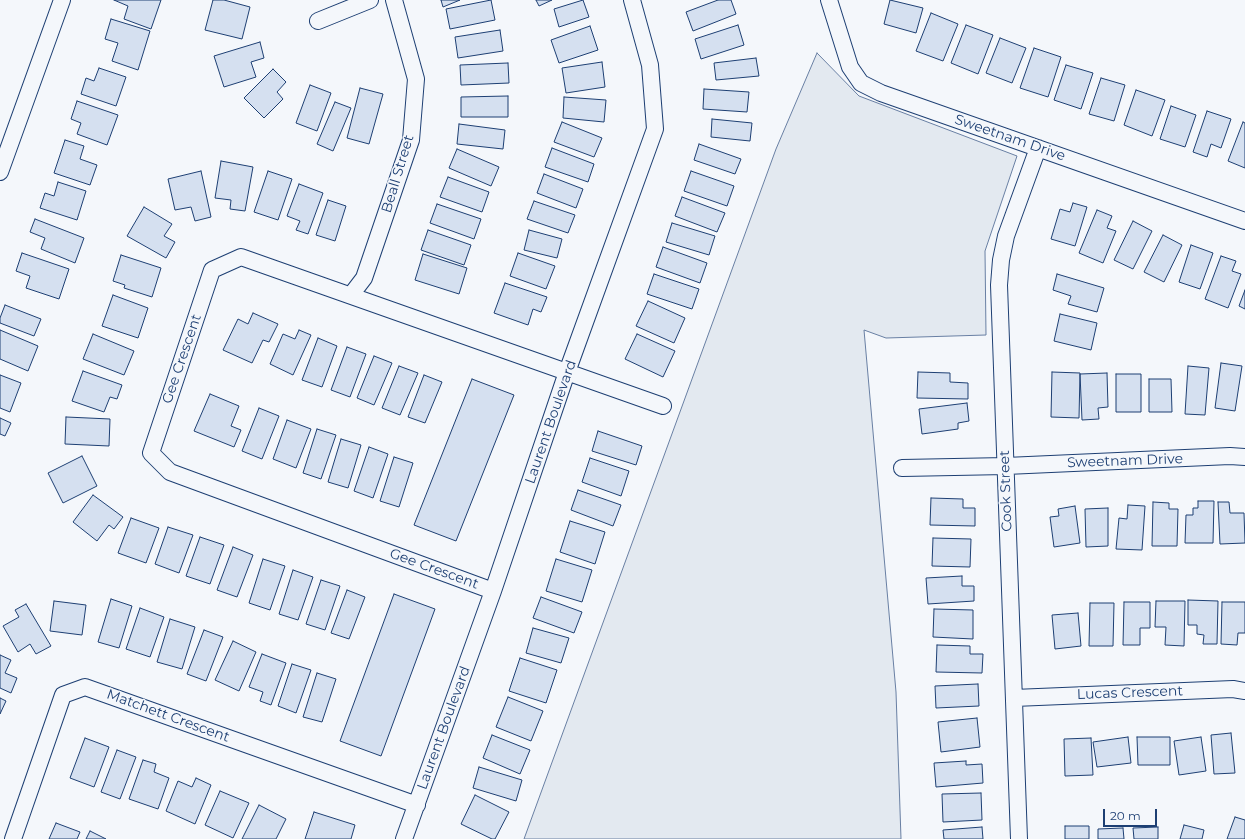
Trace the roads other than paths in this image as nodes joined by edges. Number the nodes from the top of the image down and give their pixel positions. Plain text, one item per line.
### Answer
1 (62, 0) edge
2 (370, 0) edge
3 (394, 0) edge
4 (632, 0) edge
5 (829, 0) edge
6 (318, 21) dead end
7 (1038, 148) junction
8 (0, 172) edge
9 (1245, 221) edge
10 (352, 295) junction
11 (567, 372) junction
12 (663, 406) dead end
13 (1245, 457) edge
14 (1006, 466) junction
15 (902, 468) dead end
16 (493, 591) junction
17 (1245, 691) edge
18 (1014, 698) junction
19 (416, 806) junction
20 (13, 839) edge
21 (404, 839) edge
22 (1019, 839) edge

1 - 8 street
2 - 6 street
3 - 10 street, Beall Street
4 - 11 street, Laurent Boulevard
5 - 7 street, Sweetnam Drive
7 - 9 street, Sweetnam Drive
7 - 14 street, Cook Street
10 - 11 street, Gee Crescent
10 - 16 street, Gee Crescent
11 - 12 street, Gee Crescent
11 - 16 street, Laurent Boulevard
13 - 14 street, Sweetnam Drive
14 - 15 street, Sweetnam Drive
14 - 18 street, Cook Street
16 - 19 street, Laurent Boulevard
17 - 18 street, Lucas Crescent
18 - 22 street, Cook Street
19 - 20 street, Matchett Crescent
19 - 21 street, Laurent Boulevard

